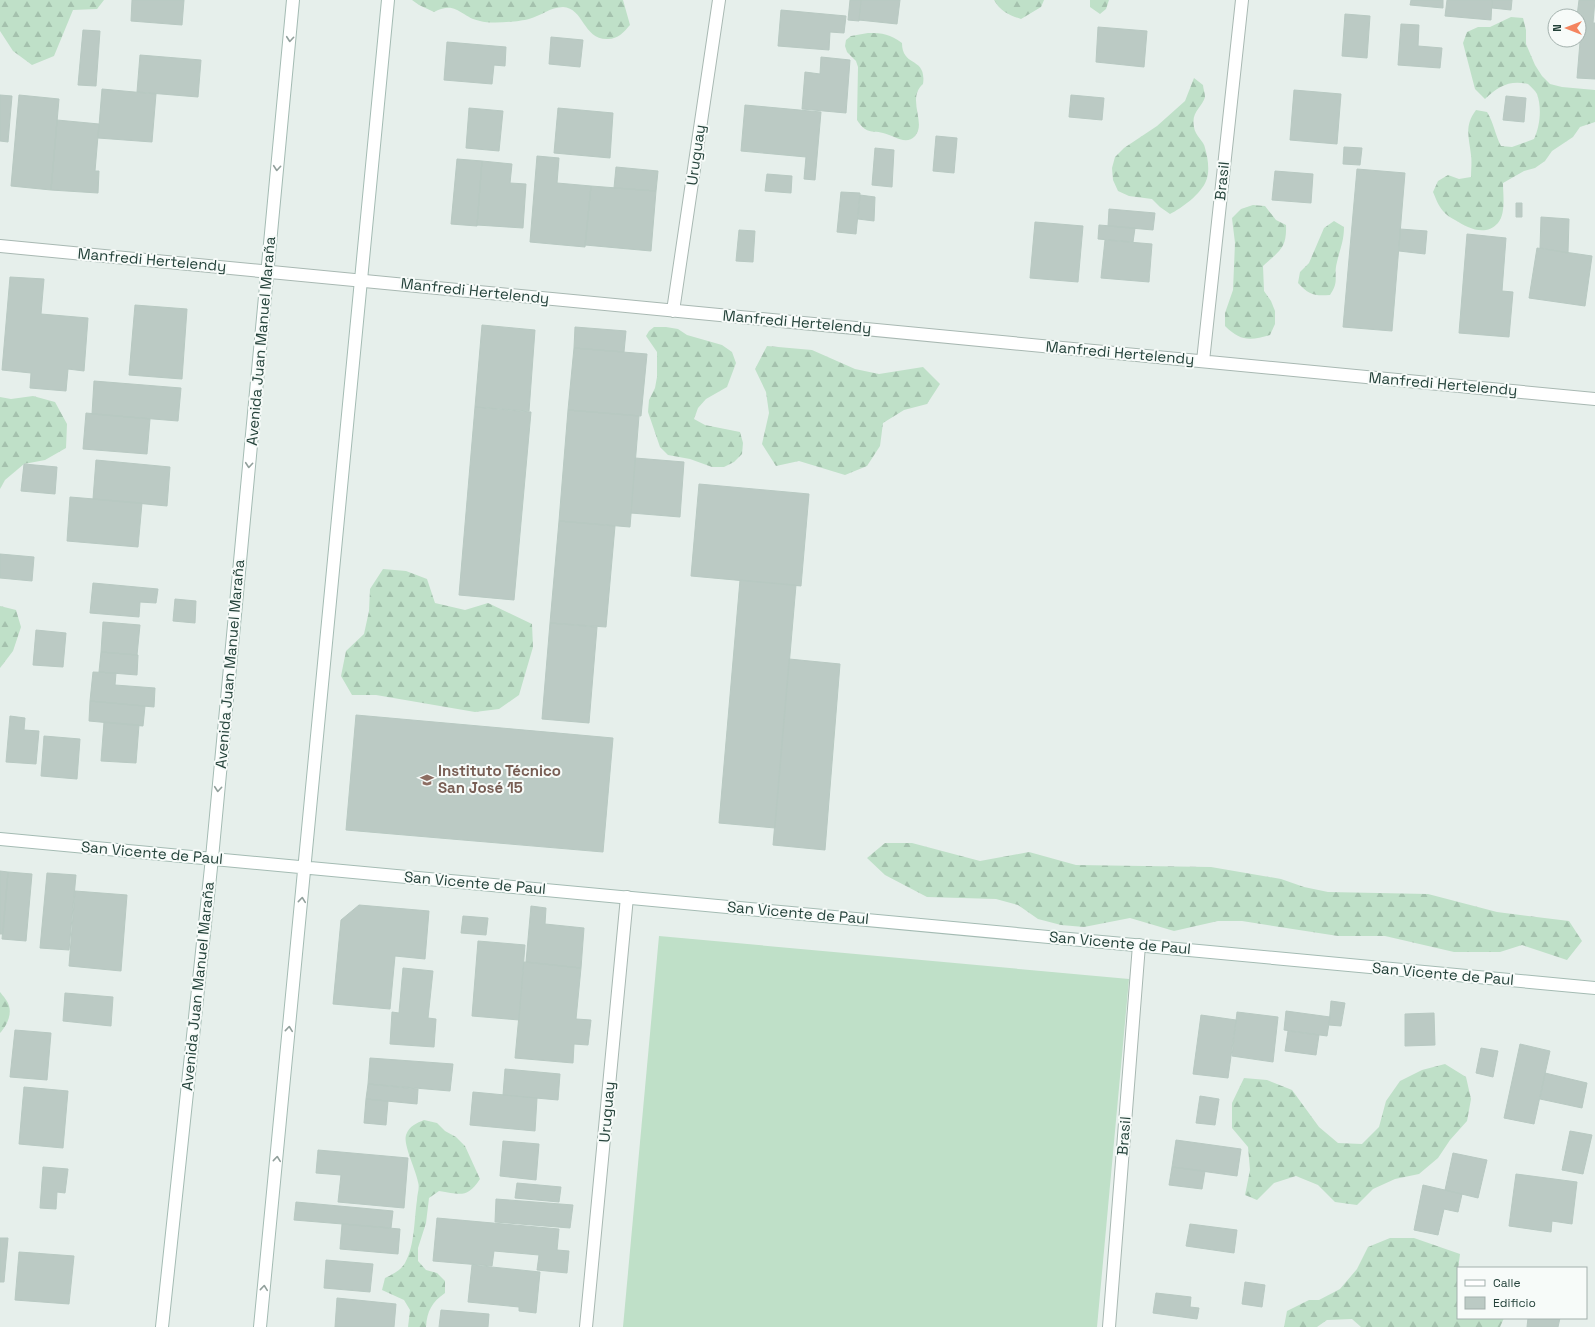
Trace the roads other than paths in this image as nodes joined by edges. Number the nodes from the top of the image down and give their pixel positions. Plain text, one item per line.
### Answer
1 (293, 0) edge
2 (388, 0) edge
3 (719, 0) edge
4 (1242, 0) edge
5 (0, 246) edge
6 (267, 271) junction
7 (361, 280) junction
8 (673, 311) junction
9 (1203, 361) junction
10 (1595, 399) edge
11 (0, 839) edge
12 (212, 858) junction
13 (305, 867) junction
14 (627, 897) junction
15 (1139, 945) junction
16 (1595, 988) edge
17 (162, 1327) edge
18 (260, 1327) edge
19 (586, 1327) edge
20 (1108, 1327) edge

1 -> 6 street, Avenida Juan Manuel Maraña
2 - 7 street
3 - 8 street, Uruguay
4 - 9 street, Brasil
5 - 6 street, Manfredi Hertelendy
6 - 7 street, Manfredi Hertelendy
6 -> 12 street, Avenida Juan Manuel Maraña
7 - 8 street, Manfredi Hertelendy
7 - 13 street
8 - 9 street, Manfredi Hertelendy
9 - 10 street, Manfredi Hertelendy
11 - 12 street, San Vicente de Paul
12 - 13 street, San Vicente de Paul
12 - 17 street, Avenida Juan Manuel Maraña
13 - 14 street, San Vicente de Paul
18 -> 13 street
14 - 15 street, San Vicente de Paul
14 - 19 street, Uruguay
15 - 16 street, San Vicente de Paul
15 - 20 street, Brasil

